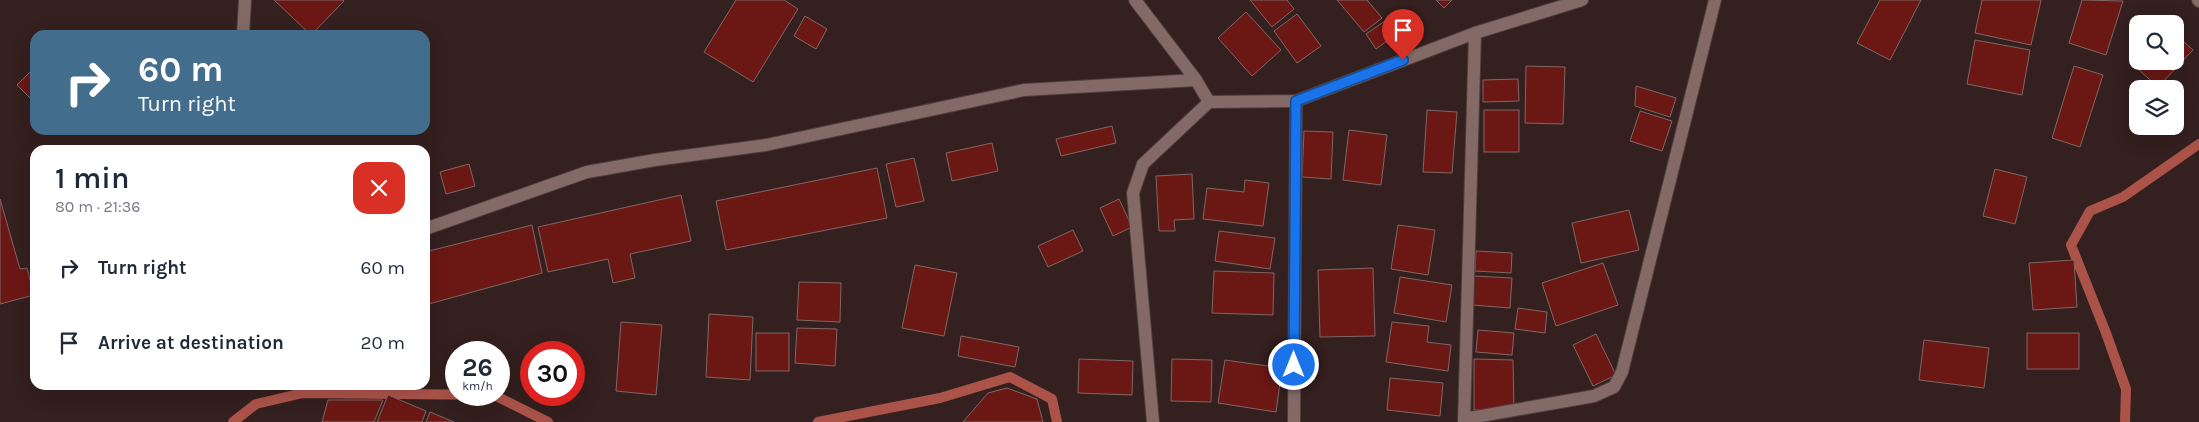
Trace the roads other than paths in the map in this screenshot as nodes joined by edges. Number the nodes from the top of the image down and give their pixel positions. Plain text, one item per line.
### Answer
1 (245, 0) edge
2 (1135, 0) edge
3 (1582, 0) edge
4 (1715, 0) edge
5 (243, 30) edge
6 (1475, 33) junction
7 (1196, 80) junction
8 (1296, 101) junction
9 (1209, 102) junction
10 (430, 227) edge
11 (1464, 421) edge
12 (1153, 422) edge
13 (1294, 422) edge

1 - 5 street
2 - 7 street
3 - 6 street
4 - 11 street
6 - 8 street
6 - 11 street
7 - 9 street
7 - 10 street
8 - 9 street
8 - 13 street
9 - 12 street

